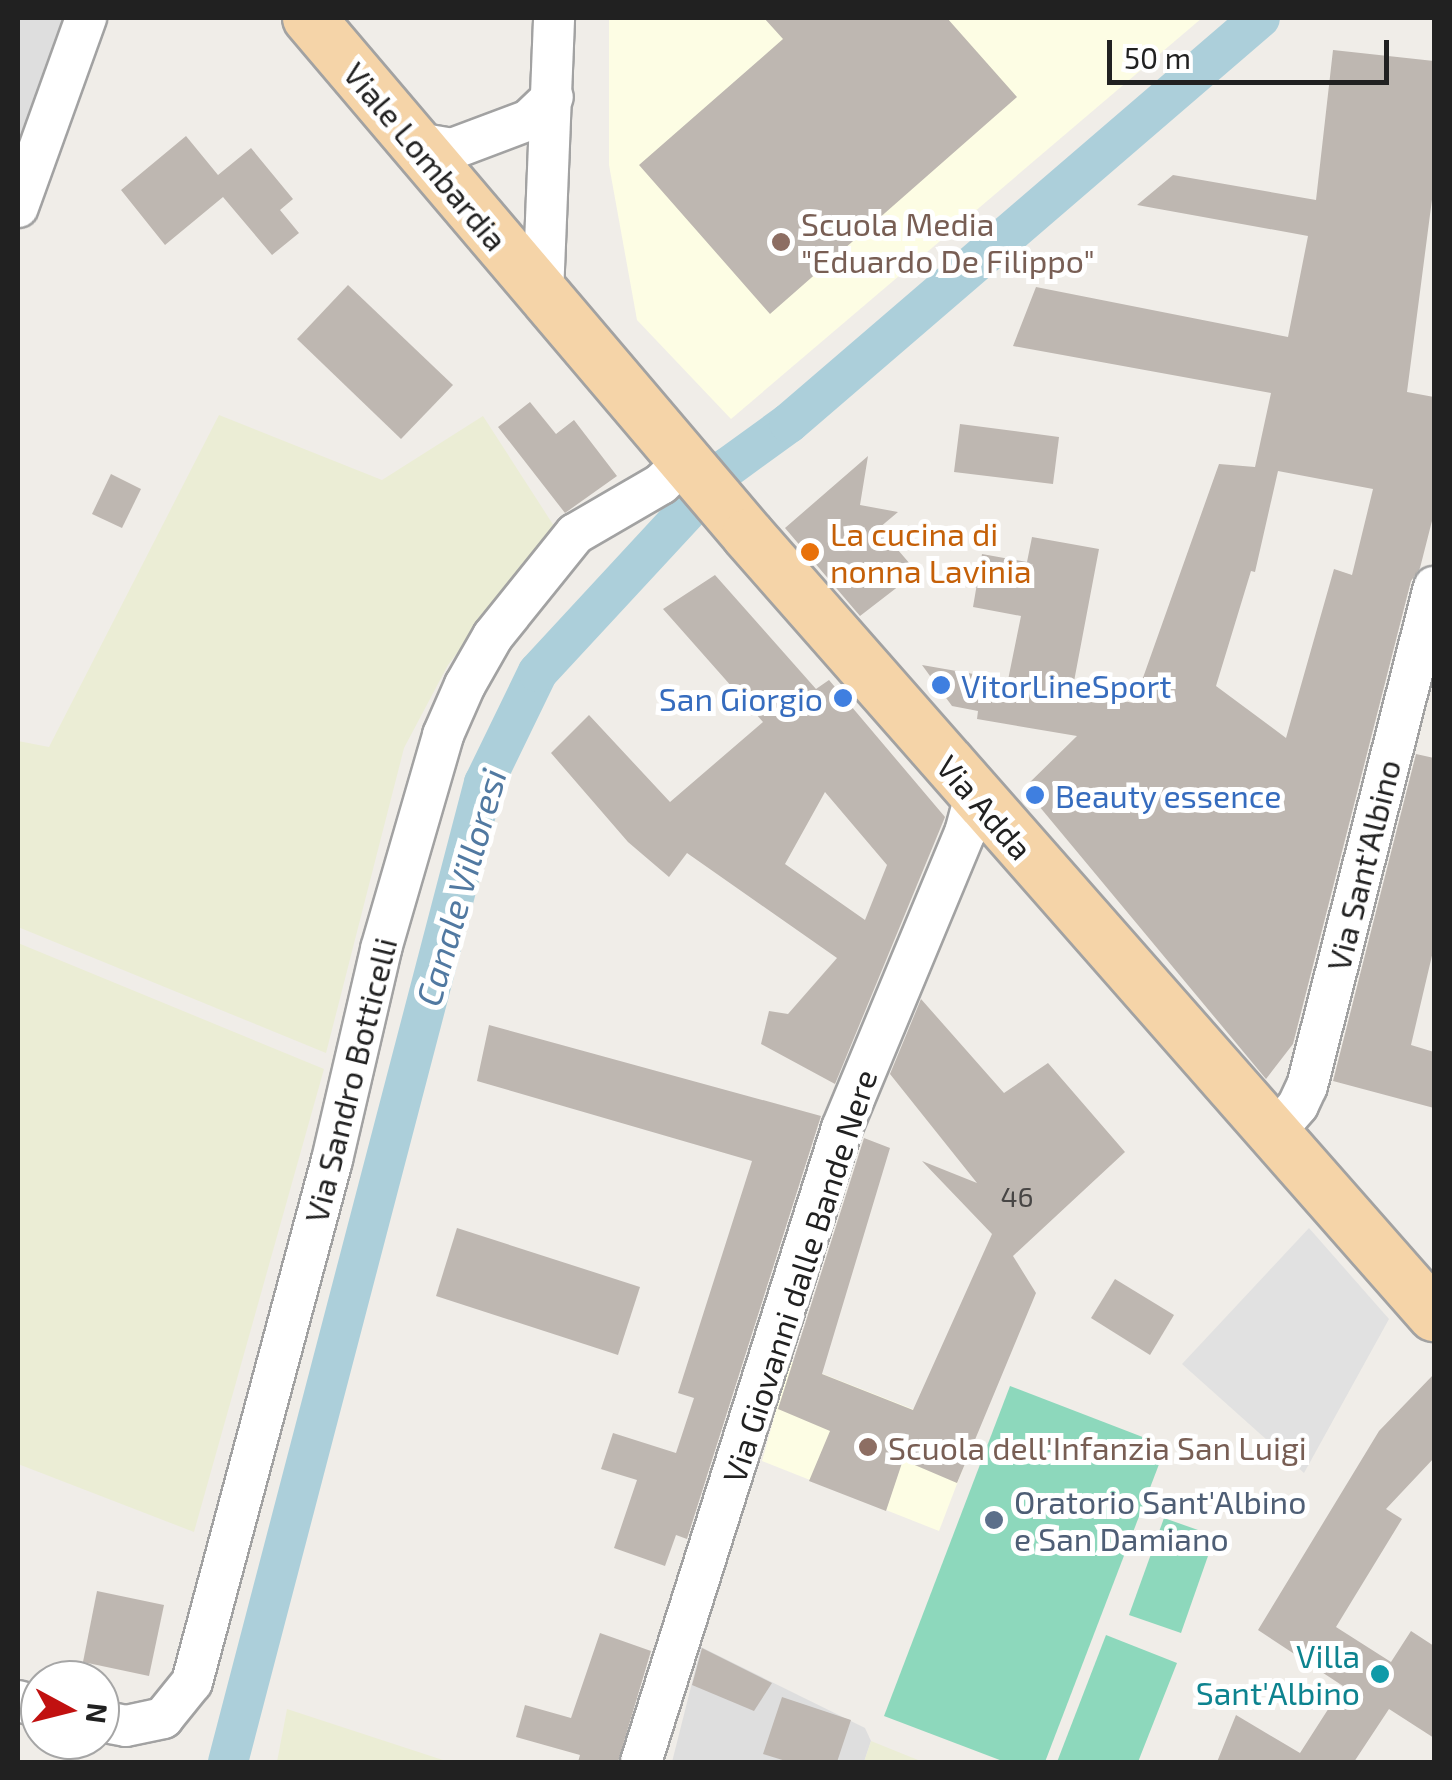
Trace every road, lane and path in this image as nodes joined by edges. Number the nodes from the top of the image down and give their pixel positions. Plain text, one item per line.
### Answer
1 (86, 18) edge
2 (310, 18) edge
3 (554, 18) edge
4 (553, 97) junction
5 (411, 142) junction
6 (18, 207) edge
7 (543, 294) junction
8 (694, 471) junction
9 (1434, 587) edge
10 (975, 795) junction
11 (1273, 1134) junction
12 (1434, 1314) edge
13 (120, 1725) edge
14 (641, 1762) edge

1 - 6 street
2 - 5 main road, Viale Lombardia
3 - 4 street
4 - 5 street
4 - 7 street
5 - 7 main road, Viale Lombardia
7 - 8 main road, Via Adda
8 - 10 main road, Via Adda
8 - 13 street, Via Sandro Botticelli
9 - 11 street, Via Sant'Albino
10 - 11 main road, Via Adda
10 - 14 street, Via Giovanni dalle Bande Nere
11 - 12 main road, Via Adda

